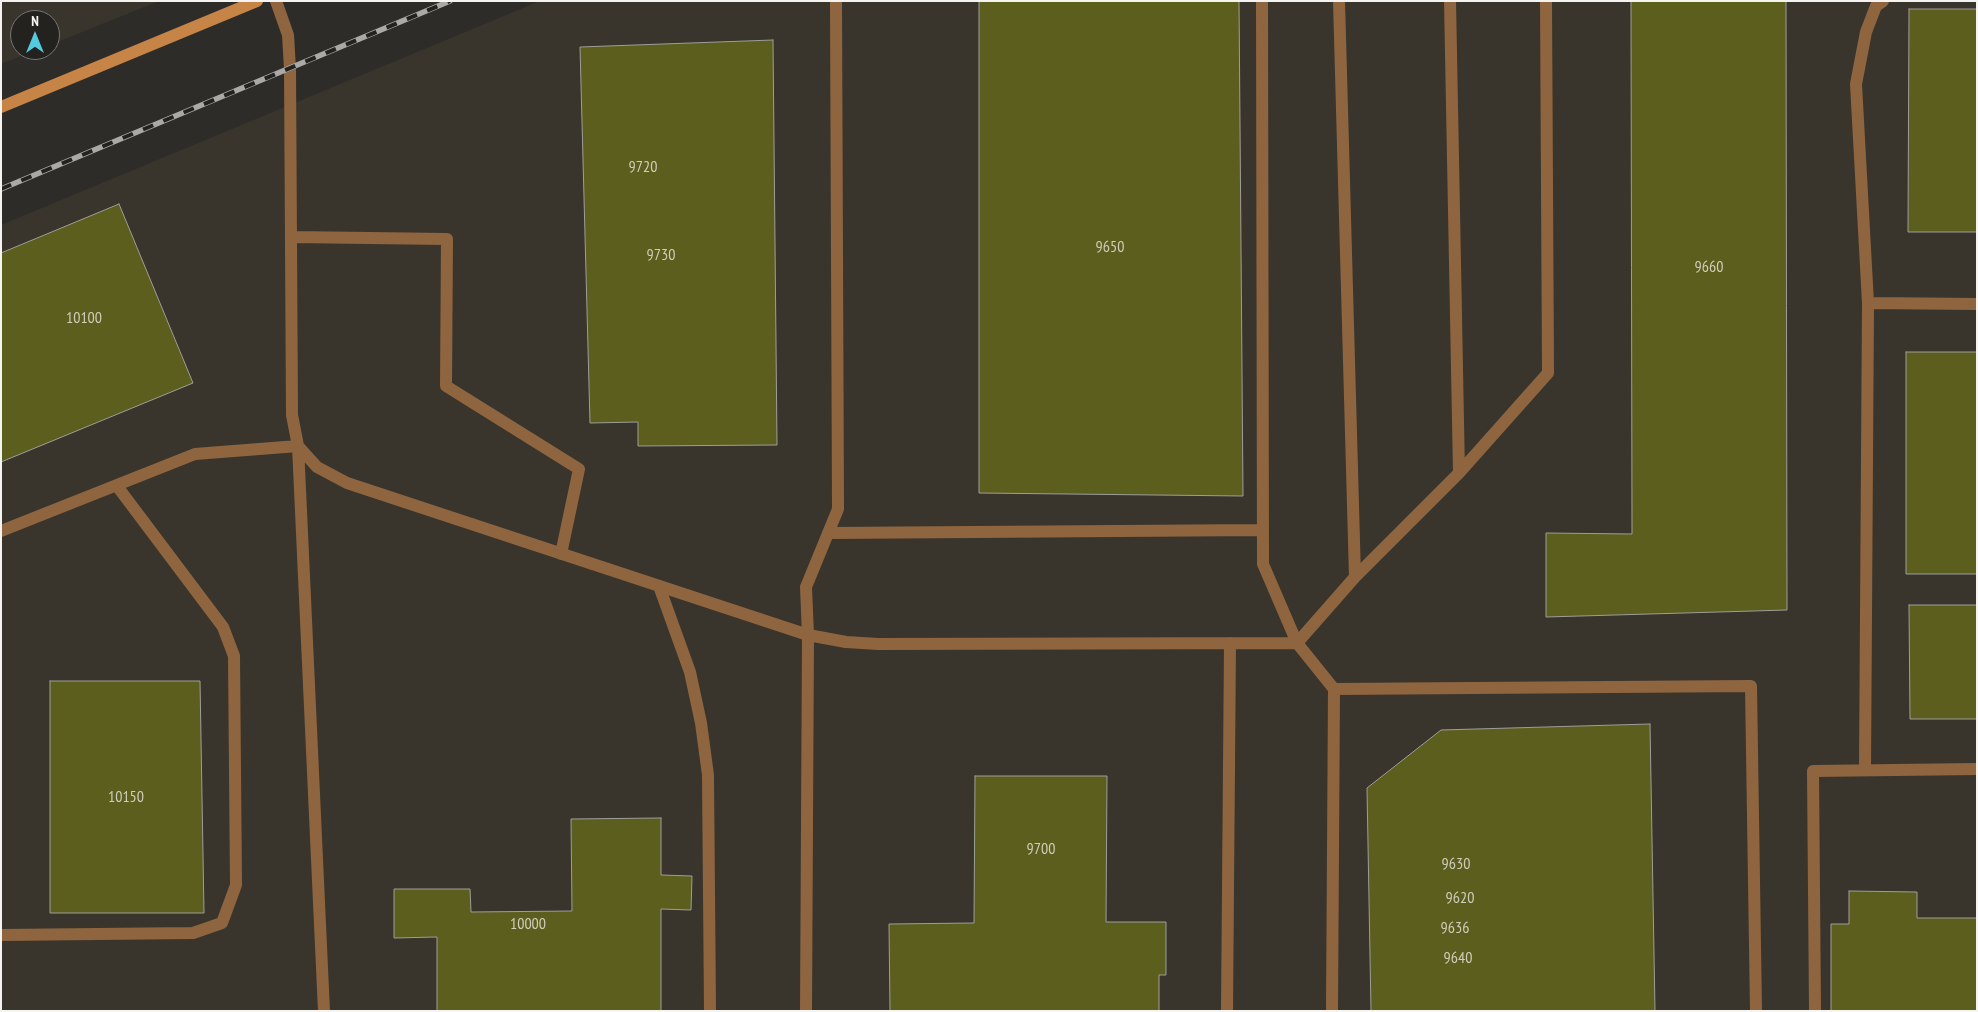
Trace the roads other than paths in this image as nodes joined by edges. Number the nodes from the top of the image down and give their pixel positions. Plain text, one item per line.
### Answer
1 (257, 1) edge
2 (276, 1) edge
3 (836, 1) edge
4 (1262, 1) edge
5 (1339, 1) edge
6 (1450, 1) edge
7 (1546, 1) edge
8 (1883, 1) edge
9 (1, 108) edge
10 (291, 237) junction
11 (1868, 303) junction
12 (1977, 304) edge
13 (298, 446) junction
14 (1459, 472) junction
15 (118, 486) junction
16 (1263, 530) junction
17 (1, 531) edge
18 (828, 533) junction
19 (561, 554) junction
20 (1355, 577) junction
21 (658, 586) junction
22 (808, 635) junction
23 (1230, 643) junction
24 (1298, 643) junction
25 (1334, 689) junction
26 (1977, 769) edge
27 (1865, 770) junction
28 (1, 935) edge
29 (324, 1011) edge
30 (710, 1011) edge
31 (806, 1011) edge
32 (1227, 1011) edge
33 (1332, 1011) edge
34 (1756, 1011) edge
35 (1815, 1011) edge

1 - 9 main road
2 - 10 lane
3 - 18 lane
4 - 16 lane
5 - 20 lane
6 - 14 lane
7 - 14 lane
8 - 11 lane
10 - 13 lane
10 - 19 lane
11 - 12 lane
11 - 27 lane
13 - 15 lane
13 - 19 lane
13 - 29 lane
14 - 20 lane
15 - 17 lane
15 - 28 lane
16 - 18 lane
16 - 24 lane
18 - 22 lane
19 - 21 lane
20 - 24 lane
21 - 22 lane
21 - 30 lane
22 - 23 lane
22 - 31 lane
23 - 24 lane
23 - 32 lane
24 - 25 lane
25 - 33 lane
25 - 34 lane
26 - 27 lane
27 - 35 lane

